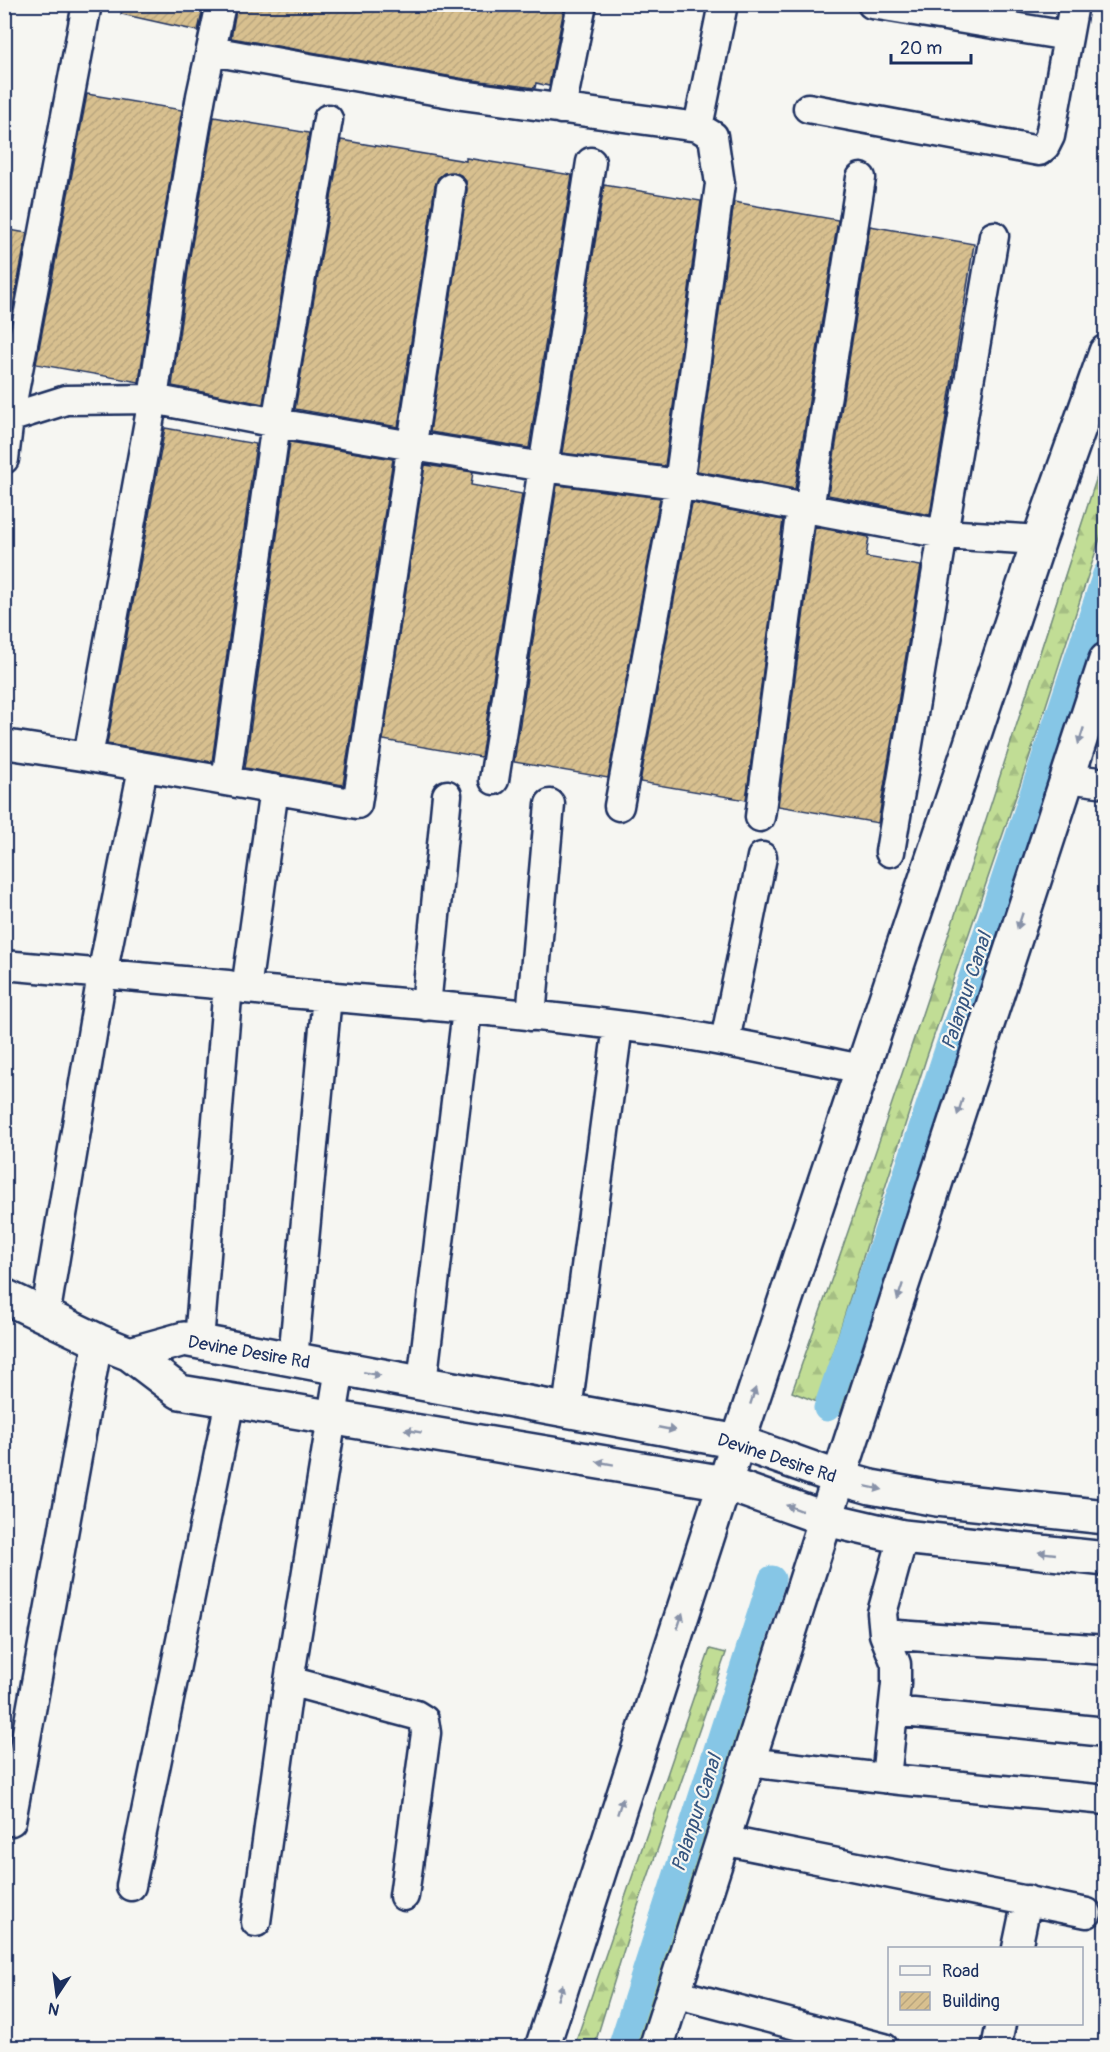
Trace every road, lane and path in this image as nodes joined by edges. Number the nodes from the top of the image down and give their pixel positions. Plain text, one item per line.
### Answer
1 (87, 4) edge
2 (221, 4) edge
3 (582, 4) edge
4 (723, 4) edge
5 (872, 4) edge
6 (1074, 4) edge
7 (1068, 36) junction
8 (211, 51) junction
9 (808, 108) dead end
10 (561, 109) junction
11 (328, 119) dead end
12 (698, 127) junction
13 (591, 162) dead end
14 (861, 178) dead end
15 (452, 188) dead end
16 (994, 236) dead end
17 (1106, 352) edge
18 (153, 399) junction
19 (7, 418) edge
20 (276, 423) junction
21 (413, 446) junction
22 (4, 459) edge
23 (544, 467) junction
24 (679, 484) junction
25 (805, 508) junction
26 (943, 534) junction
27 (1039, 540) junction
28 (1106, 660) edge
29 (4, 744) edge
30 (88, 757) junction
31 (143, 768) junction
32 (1067, 778) junction
33 (494, 780) dead end
34 (226, 782) junction
35 (1106, 783) edge
36 (273, 789) junction
37 (447, 795) dead end
38 (549, 804) dead end
39 (619, 806) dead end
40 (760, 817) dead end
41 (890, 852) dead end
42 (762, 857) dead end
43 (4, 965) edge
44 (102, 975) junction
45 (237, 987) junction
46 (327, 996) junction
47 (426, 1006) junction
48 (467, 1010) junction
49 (531, 1016) junction
50 (618, 1026) junction
51 (725, 1041) junction
52 (862, 1069) junction
53 (4, 1296) edge
54 (45, 1317) junction
55 (98, 1341) junction
56 (199, 1341) junction
57 (130, 1354) junction
58 (293, 1359) junction
59 (340, 1368) junction
60 (423, 1383) junction
61 (230, 1400) junction
62 (567, 1410) junction
63 (333, 1418) junction
64 (738, 1442) junction
65 (839, 1478) junction
66 (725, 1483) junction
67 (1106, 1517) edge
68 (826, 1519) junction
69 (903, 1537) junction
70 (1106, 1559) edge
71 (884, 1634) junction
72 (1106, 1650) edge
73 (289, 1681) junction
74 (894, 1711) junction
75 (1106, 1732) edge
76 (748, 1762) junction
77 (886, 1779) junction
78 (1106, 1800) edge
79 (11, 1821) dead end
80 (722, 1840) junction
81 (131, 1886) dead end
82 (404, 1896) dead end
83 (1027, 1900) junction
84 (1087, 1912) dead end
85 (256, 1922) dead end
86 (1017, 1947) edge
87 (674, 1993) junction
88 (1001, 2025) edge
89 (542, 2048) edge
90 (656, 2048) edge
91 (884, 2048) edge
92 (996, 2048) edge

1 - 19 street
2 - 8 street
3 - 10 street
4 - 12 street
5 - 7 street
6 - 7 street
7 - 9 street
8 - 10 street
8 - 18 street
10 - 12 street
11 - 20 street
12 - 24 street
13 - 23 street
14 - 25 street
15 - 21 street
16 - 26 street
17 - 27 street
18 - 19 street
18 - 20 street
18 - 30 street
19 - 22 street
20 - 21 street
20 - 34 street
21 - 23 street
21 - 36 street
23 - 24 street
23 - 33 street
24 - 25 street
24 - 39 street
25 - 26 street
25 - 40 street
26 - 27 street
26 - 41 street
27 - 52 street
28 -> 32 street
29 - 30 street
30 - 31 street
31 - 34 street
31 - 44 street
32 - 35 street
32 -> 65 street
34 - 36 street
36 - 45 street
37 - 47 street
38 - 49 street
42 - 51 street
43 - 44 street
44 - 45 street
44 - 54 street
45 - 46 street
45 - 56 street
46 - 47 street
46 - 58 street
47 - 48 street
48 - 49 street
48 - 60 street
49 - 50 street
50 - 51 street
50 - 62 street
51 - 52 street
64 -> 52 street
53 - 54 street
54 - 55 street
55 - 57 street
55 - 79 street
56 - 57 street, Devine Desire Rd
56 - 58 street, Devine Desire Rd
57 - 61 street
58 - 59 street, Devine Desire Rd
59 -> 60 street, Devine Desire Rd
59 - 63 street
60 - 62 street, Devine Desire Rd
61 - 63 street
61 - 81 street
62 -> 64 street, Devine Desire Rd
66 -> 63 street
63 - 73 street
64 - 65 street, Devine Desire Rd
64 - 66 street
65 -> 67 street, Devine Desire Rd
65 - 68 street
68 -> 66 street
89 -> 66 street
68 - 69 street
68 - 76 street
70 -> 69 street
69 - 71 street
71 - 72 street
71 - 74 street
73 - 82 street
73 - 85 street
74 - 75 street
74 - 77 street
76 - 77 street
76 - 80 street
77 - 78 street
80 - 83 street
80 - 87 street
83 - 84 street
83 - 86 street
87 - 90 street
87 - 91 street
88 - 92 street

